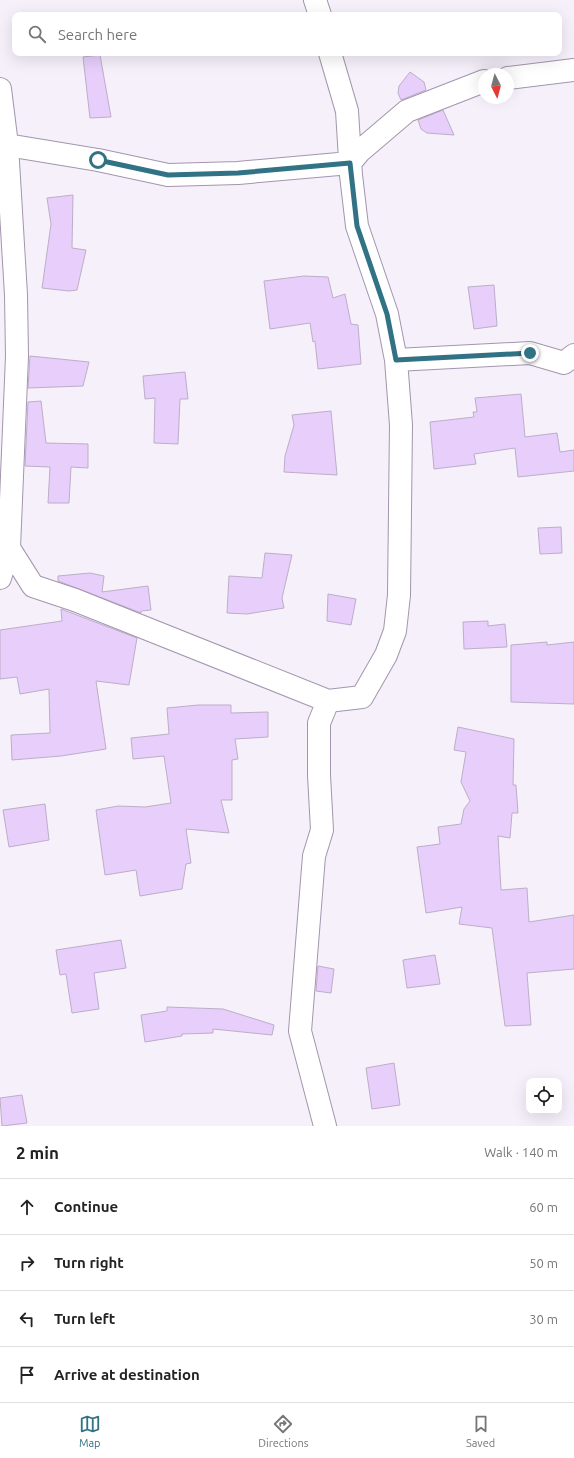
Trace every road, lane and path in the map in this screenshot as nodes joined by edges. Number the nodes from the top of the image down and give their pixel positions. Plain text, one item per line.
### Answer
1 (316, 0) edge
2 (319, 12) edge
3 (331, 56) edge
4 (574, 70) edge
5 (514, 77) edge
6 (478, 83) edge
7 (0, 89) edge
8 (7, 145) junction
9 (350, 163) junction
10 (574, 355) edge
11 (396, 360) junction
12 (9, 548) junction
13 (0, 578) edge
14 (328, 701) junction
15 (325, 1126) edge

1 - 2 street
3 - 9 street
4 - 5 street
6 - 9 street
7 - 8 street
8 - 9 street
8 - 12 street
9 - 11 street
10 - 11 street
11 - 14 street
12 - 13 street
12 - 14 street
14 - 15 street

